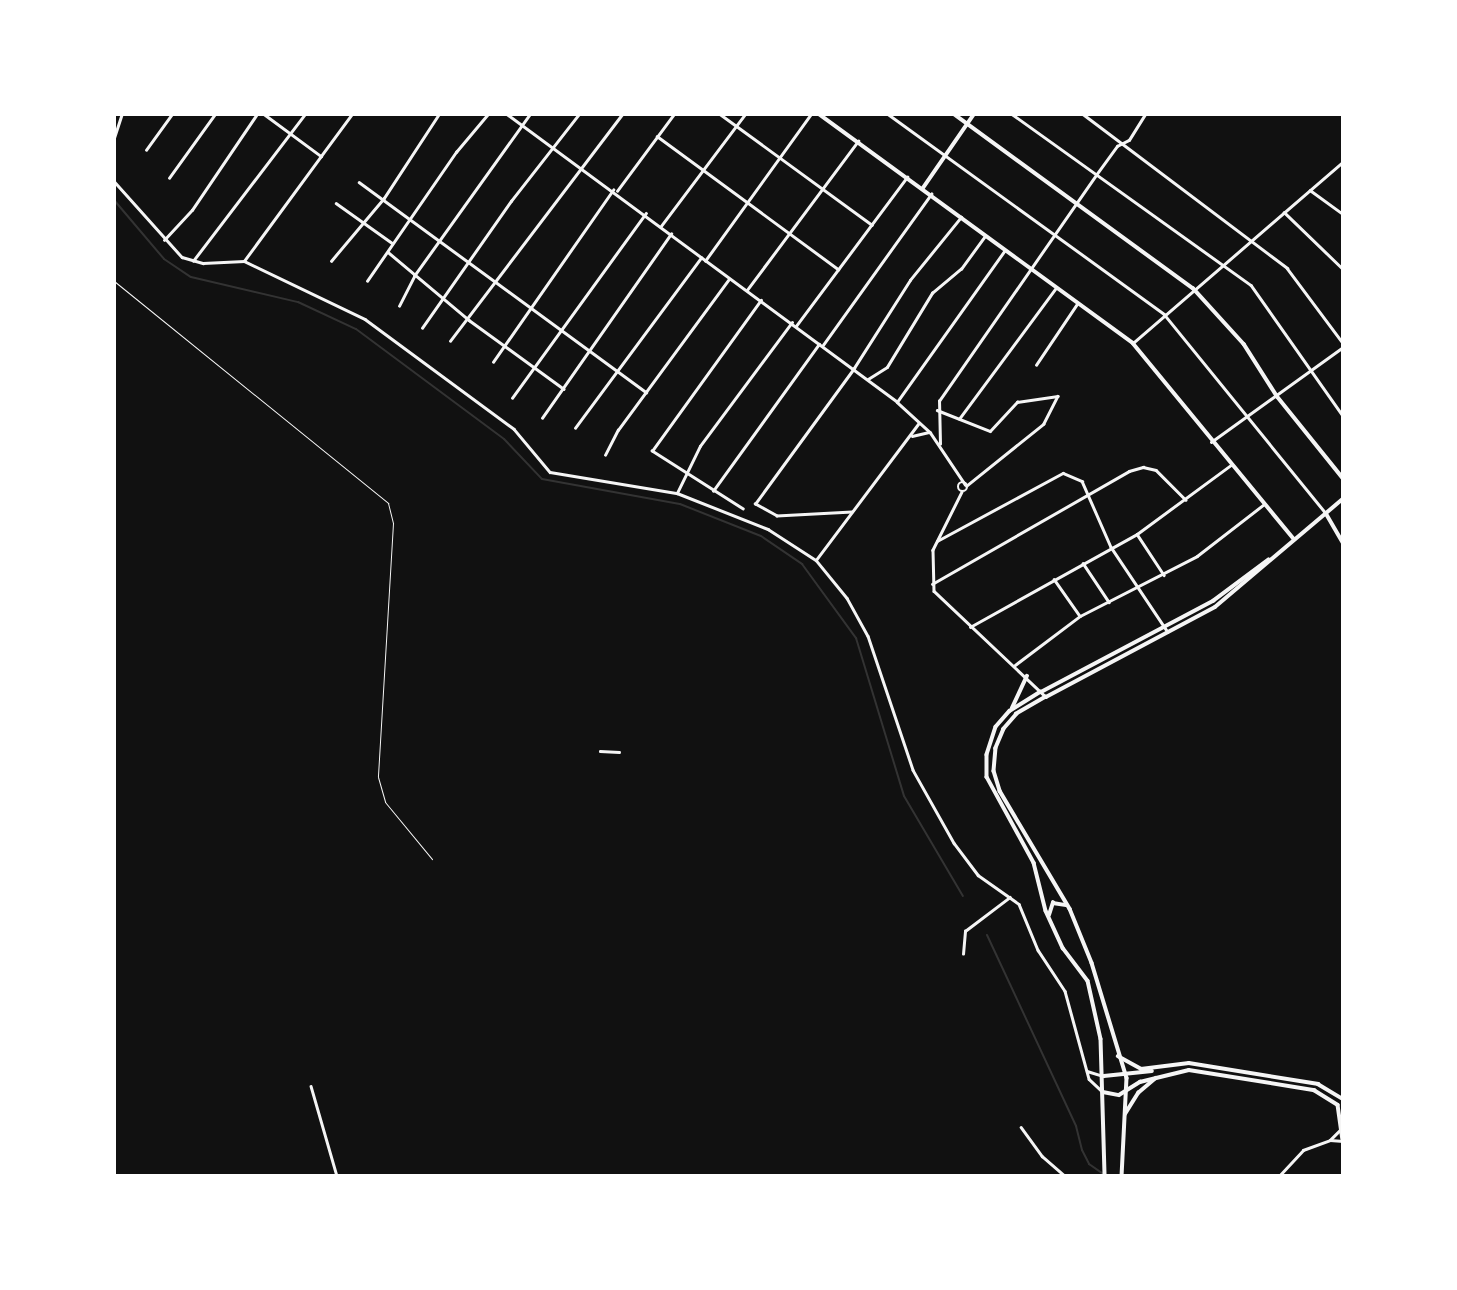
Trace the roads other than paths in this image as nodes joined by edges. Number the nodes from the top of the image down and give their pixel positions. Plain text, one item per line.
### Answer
1 (122, 114) edge
2 (172, 114) edge
3 (215, 114) edge
4 (257, 114) edge
5 (264, 114) edge
6 (305, 114) edge
7 (352, 114) edge
8 (439, 114) edge
9 (488, 114) edge
10 (507, 114) edge
11 (530, 114) edge
12 (579, 114) edge
13 (622, 114) edge
14 (674, 114) edge
15 (720, 114) edge
16 (745, 114) edge
17 (811, 114) edge
18 (819, 114) edge
19 (888, 114) edge
20 (954, 114) edge
21 (974, 114) edge
22 (1012, 114) edge
23 (1083, 114) edge
24 (1145, 114) edge
25 (522, 124) junction
26 (968, 124) junction
27 (736, 126) junction
28 (290, 134) junction
29 (657, 136) junction
30 (114, 138) edge
31 (858, 141) junction
32 (1123, 143) junction
33 (551, 147) junction
34 (146, 150) dead end
35 (321, 156) junction
36 (946, 156) junction
37 (781, 158) junction
38 (1343, 162) edge
39 (581, 168) junction
40 (703, 170) junction
41 (1096, 175) junction
42 (169, 177) dead end
43 (907, 177) junction
44 (114, 181) edge
45 (359, 182) dead end
46 (822, 187) junction
47 (923, 188) junction
48 (1310, 190) junction
49 (615, 191) junction
50 (931, 194) junction
51 (384, 198) junction
52 (748, 202) junction
53 (336, 203) dead end
54 (1076, 203) junction
55 (1284, 212) junction
56 (646, 213) junction
57 (1343, 214) edge
58 (961, 217) junction
59 (410, 219) junction
60 (361, 221) junction
61 (872, 225) junction
62 (661, 226) junction
63 (671, 234) junction
64 (787, 234) junction
65 (1056, 234) junction
66 (985, 236) junction
67 (1252, 239) junction
68 (164, 240) junction
69 (439, 242) junction
70 (392, 243) junction
71 (1005, 250) junction
72 (388, 252) junction
73 (701, 258) junction
74 (193, 261) junction
75 (244, 261) junction
76 (331, 261) dead end
77 (705, 261) junction
78 (1223, 264) junction
79 (468, 265) junction
80 (838, 269) junction
81 (1343, 269) edge
82 (1032, 271) junction
83 (414, 276) junction
84 (729, 279) junction
85 (114, 281) edge
86 (367, 281) dead end
87 (497, 285) junction
88 (1056, 288) junction
89 (1193, 288) junction
90 (747, 290) junction
91 (444, 298) junction
92 (761, 300) junction
93 (1078, 304) junction
94 (399, 306) dead end
95 (530, 309) junction
96 (1164, 313) junction
97 (469, 320) junction
98 (792, 322) junction
99 (796, 326) junction
100 (422, 328) dead end
101 (559, 328) junction
102 (450, 341) dead end
103 (1133, 343) junction
104 (821, 344) junction
105 (1343, 345) edge
106 (504, 346) junction
107 (590, 350) junction
108 (493, 362) dead end
109 (1036, 365) dead end
110 (533, 367) junction
111 (854, 368) junction
112 (618, 372) junction
113 (1311, 373) junction
114 (869, 379) junction
115 (564, 389) junction
116 (646, 391) junction
117 (1277, 397) junction
118 (512, 398) dead end
119 (897, 402) junction
120 (937, 410) junction
121 (1245, 416) junction
122 (1343, 416) edge
123 (542, 418) dead end
124 (959, 419) junction
125 (920, 422) junction
126 (575, 428) dead end
127 (930, 432) junction
128 (912, 436) junction
129 (1211, 442) junction
130 (940, 444) junction
131 (605, 455) dead end
132 (1231, 465) junction
133 (687, 472) junction
134 (958, 477) junction
135 (1343, 478) edge
136 (966, 485) junction
137 (958, 486) junction
138 (713, 491) junction
139 (962, 492) junction
140 (677, 493) junction
141 (1091, 494) junction
142 (1343, 499) edge
143 (1187, 501) junction
144 (1263, 505) junction
145 (743, 509) dead end
146 (852, 512) junction
147 (1326, 513) junction
148 (1137, 534) junction
149 (1294, 539) junction
150 (937, 541) junction
151 (1343, 543) edge
152 (1111, 547) junction
153 (1273, 557) junction
154 (816, 560) junction
155 (1083, 563) junction
156 (1164, 575) junction
157 (1054, 579) junction
158 (932, 584) junction
159 (1137, 587) junction
160 (1109, 602) junction
161 (1080, 616) junction
162 (970, 626) junction
163 (1164, 626) junction
164 (1168, 632) junction
165 (1014, 665) junction
166 (1027, 676) junction
167 (1041, 692) junction
168 (1046, 697) junction
169 (1010, 711) junction
170 (600, 751) dead end
171 (619, 752) dead end
172 (432, 859) dead end
173 (1010, 897) junction
174 (1070, 909) junction
175 (1056, 933) junction
176 (962, 954) dead end
177 (1117, 1056) junction
178 (1158, 1069) junction
179 (1087, 1072) junction
180 (1125, 1074) junction
181 (1160, 1075) junction
182 (1104, 1076) junction
183 (312, 1086) dead end
184 (1125, 1090) junction
185 (1102, 1091) junction
186 (1343, 1099) edge
187 (1124, 1116) junction
188 (1021, 1127) dead end
189 (1343, 1127) edge
190 (1330, 1140) junction
191 (1343, 1140) edge
192 (337, 1176) edge
193 (1065, 1176) edge
194 (1105, 1176) edge
195 (1122, 1176) edge
196 (1279, 1176) edge

1 - 30 street
2 - 34 street
3 - 42 street
4 - 68 street
5 - 28 street
6 - 28 street
7 - 35 street
8 - 51 street
9 - 59 street
10 - 25 street
11 - 25 street
12 - 33 street
13 - 39 street
14 - 29 street
15 - 27 street
16 - 27 street
17 - 37 street
18 - 31 main road
19 - 36 street
20 - 26 main road
21 - 26 main road
22 - 41 street
23 - 32 street
24 - 32 street
25 - 33 street
25 - 69 street
26 - 36 main road
26 - 54 main road
27 - 37 street
27 - 40 street
28 - 35 street
28 - 74 street
29 - 40 street
29 - 49 street
31 - 43 main road
31 - 46 street
32 - 41 street
32 - 67 street
33 - 39 street
33 - 79 street
35 - 75 street
36 - 47 main road
36 - 65 street
37 - 46 street
37 - 52 street
38 - 48 street
39 - 49 street
39 - 87 street
40 - 52 street
40 - 62 street
41 - 54 street
41 - 78 street
43 - 47 main road
43 - 61 street
44 - 68 street
45 - 51 street
46 - 61 street
46 - 64 street
47 - 50 main road
48 - 55 street
48 - 57 street
49 - 56 street
49 - 95 street
50 - 58 main road
50 - 104 street
51 - 59 street
51 - 60 street
52 - 64 street
52 - 77 street
53 - 60 street
54 - 65 street
54 - 89 main road
55 - 67 street
55 - 81 street
56 - 62 street
56 - 101 street
58 - 66 main road
58 - 111 street
59 - 69 street
59 - 70 street
60 - 70 street
60 - 76 street
61 - 80 street
62 - 63 street
63 - 73 street
63 - 107 street
64 - 80 street
64 - 90 street
65 - 82 street
65 - 96 street
66 - 71 main road
66 - 114 street
67 - 78 street
67 - 105 street
68 - 74 street
69 - 79 street
69 - 83 street
70 - 72 street
71 - 82 main road
71 - 119 street
72 - 83 street
72 - 86 street
73 - 77 street
73 - 112 street
74 - 75 street
75 - 140 street
77 - 84 street
78 - 89 street
78 - 113 street
79 - 87 street
79 - 91 street
80 - 99 street
82 - 88 main road
82 - 120 street
83 - 91 street
83 - 94 street
84 - 90 street
84 - 116 street
85 - 172 lane
87 - 95 street
87 - 97 street
88 - 93 main road
88 - 124 street
89 - 96 street
89 - 117 main road
90 - 92 street
91 - 97 street
91 - 100 street
92 - 98 street
92 - 133 street
93 - 103 main road
93 - 109 street
95 - 101 street
95 - 106 street
96 - 103 street
96 - 121 street
97 - 102 street
97 - 106 street
98 - 99 street
98 - 133 street
99 - 104 street
101 - 107 street
101 - 110 street
103 - 129 main road
104 - 111 street
104 - 138 street
105 - 113 street
106 - 108 street
106 - 110 street
107 - 112 street
107 - 115 street
110 - 115 street
110 - 118 street
111 - 114 street
111 - 146 street
112 - 116 street
112 - 126 street
113 - 117 street
113 - 122 street
114 - 119 street
115 - 123 street
116 - 131 street
117 - 121 street
117 - 135 main road
119 - 125 street
120 - 124 street
120 - 130 street
121 - 129 street
121 - 147 street
124 - 136 street
125 - 127 street
125 - 128 street
127 - 128 street
127 - 130 street
128 - 146 street
129 - 132 main road
130 - 134 street
132 - 143 street
132 - 144 main road
133 - 138 street
133 - 140 street
134 - 136 street
134 - 137 street
136 - 137 street
136 - 139 street
137 - 139 street
138 - 145 street
139 - 150 street
140 - 154 street
141 - 143 street
141 - 150 street
141 - 152 street
141 - 158 street
142 - 147 main road
143 - 148 street
144 - 149 main road
144 - 156 street
146 - 154 street
147 - 149 main road
147 - 151 main road
148 - 152 street
148 - 156 street
149 - 153 main road
150 - 158 street
152 - 155 street
152 - 159 street
153 - 163 main road
153 - 164 main road
154 - 173 street
155 - 157 street
155 - 160 street
156 - 159 street
157 - 161 street
157 - 162 street
158 - 162 street
159 - 160 street
159 - 163 street
160 - 161 street
161 - 165 street
162 - 165 street
163 - 164 street
163 - 167 main road
164 - 168 main road
165 - 166 street
166 - 167 street
166 - 169 main road
167 - 168 street
167 - 169 main road
168 - 174 main road
169 - 175 main road
170 - 171 street
173 - 176 street
173 - 179 street
174 - 175 main road
174 - 177 main road
175 - 182 main road
177 - 178 main road
177 - 180 main road
178 - 180 main road
178 - 186 main road
179 - 182 street
179 - 185 street
180 - 182 main road
180 - 184 main road
181 - 184 main road
181 - 187 main road
181 - 189 main road
182 - 185 main road
183 - 192 street
184 - 185 main road
184 - 187 main road
185 - 194 main road
187 - 195 main road
188 - 193 street
189 - 190 street
189 - 191 main road
190 - 191 street
190 - 196 street

